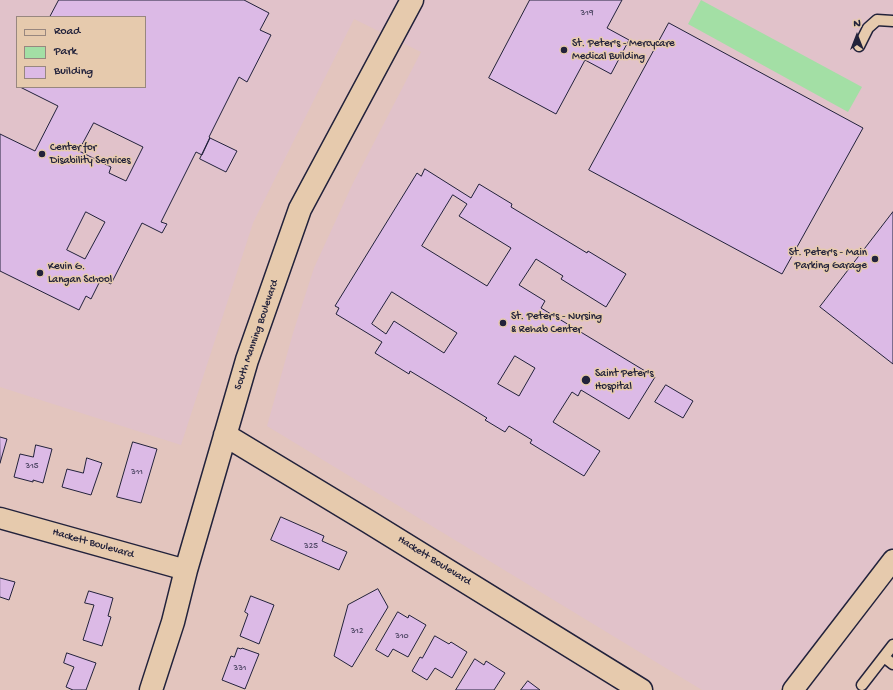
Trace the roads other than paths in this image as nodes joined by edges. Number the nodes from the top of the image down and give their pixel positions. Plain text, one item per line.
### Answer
1 (412, 0) edge
2 (893, 21) edge
3 (859, 46) dead end
4 (225, 434) junction
5 (0, 518) edge
6 (893, 560) edge
7 (186, 570) junction
8 (893, 645) edge
9 (884, 657) junction
10 (893, 664) edge
11 (862, 685) dead end
12 (151, 690) edge
13 (641, 690) edge
14 (793, 690) edge

1 - 4 street, South Manning Boulevard
2 - 3 lane
4 - 7 street, South Manning Boulevard
4 - 13 street, Hackett Boulevard
5 - 7 street, Hackett Boulevard
6 - 14 street
7 - 12 street, South Manning Boulevard
8 - 9 lane
9 - 10 lane
9 - 11 lane

